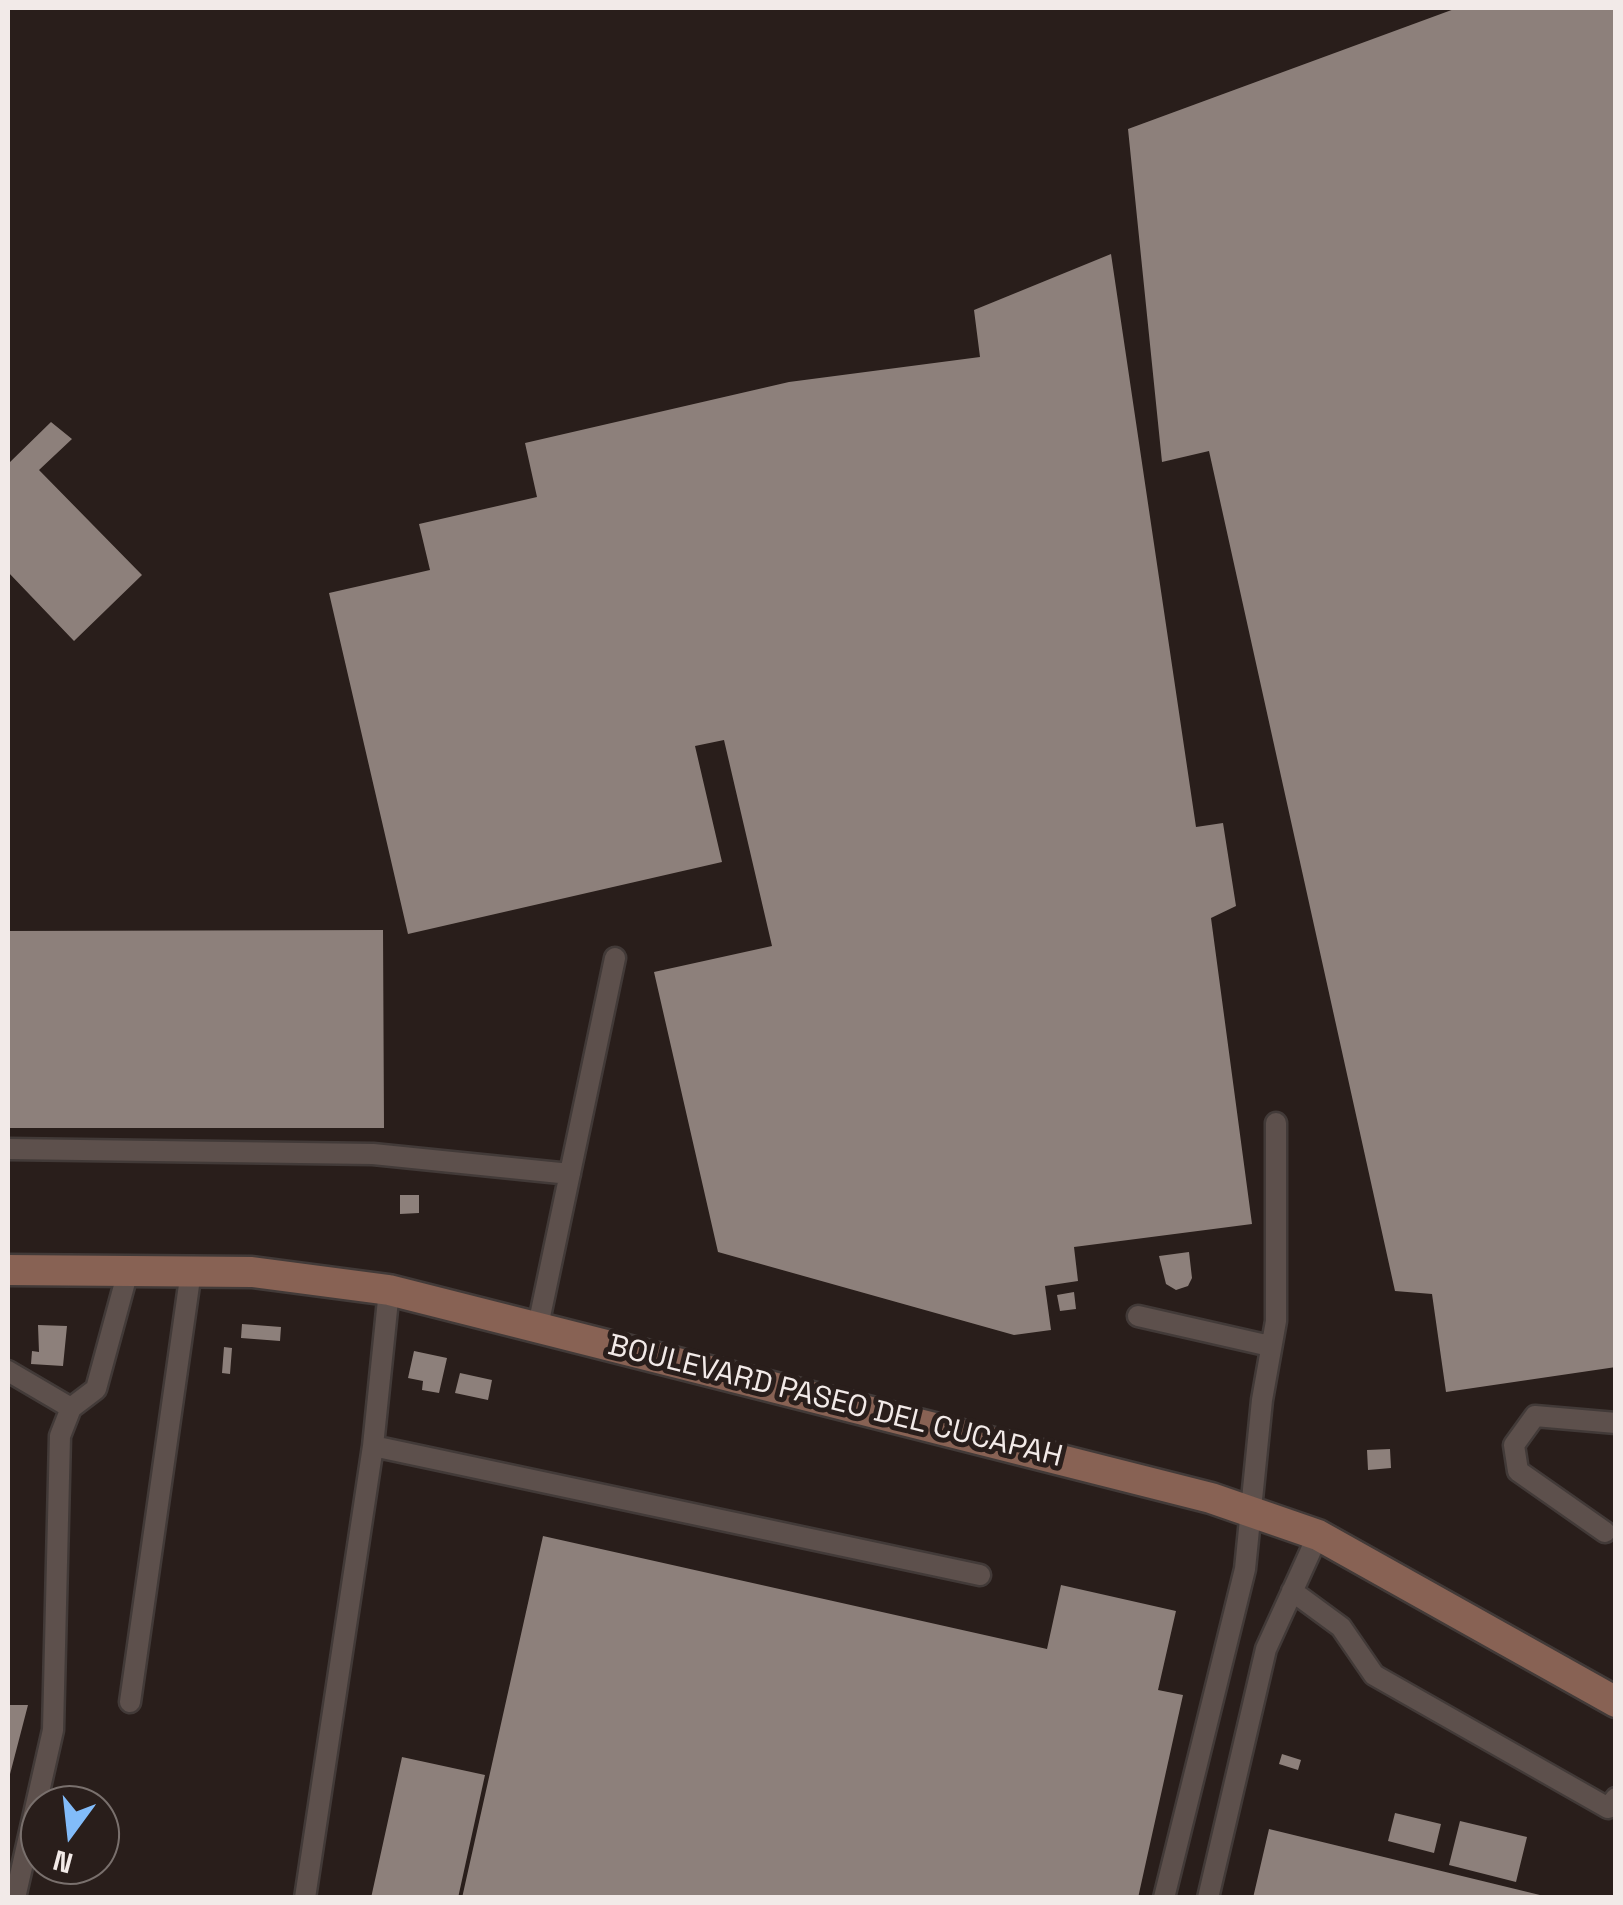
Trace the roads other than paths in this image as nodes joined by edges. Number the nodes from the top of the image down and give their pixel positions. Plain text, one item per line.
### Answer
1 (615, 958) dead end
2 (1276, 1124) dead end
3 (8, 1149) edge
4 (570, 1174) junction
5 (8, 1270) edge
6 (128, 1271) junction
7 (191, 1271) junction
8 (390, 1290) junction
9 (1138, 1316) dead end
10 (538, 1326) junction
11 (1270, 1346) junction
12 (8, 1371) edge
13 (71, 1408) junction
14 (1616, 1424) edge
15 (373, 1446) junction
16 (1251, 1512) junction
17 (1605, 1532) dead end
18 (1318, 1535) junction
19 (980, 1575) dead end
20 (1292, 1591) junction
21 (130, 1702) dead end
22 (1616, 1702) edge
23 (1616, 1798) edge
24 (15, 1898) edge
25 (305, 1898) edge
26 (1164, 1898) edge
27 (1208, 1898) edge

1 - 4 lane
2 - 11 lane
3 - 4 lane
4 - 10 lane
5 - 6 main road, BOULEVARD PASEO DEL CUCAPAH
6 - 7 main road, BOULEVARD PASEO DEL CUCAPAH
6 - 13 lane
7 - 8 main road, BOULEVARD PASEO DEL CUCAPAH
7 - 21 lane
8 - 10 main road, BOULEVARD PASEO DEL CUCAPAH
8 - 15 lane
9 - 11 lane
10 - 16 main road, BOULEVARD PASEO DEL CUCAPAH
11 - 16 lane
12 - 13 lane
13 - 24 lane
14 - 17 lane
15 - 19 lane
15 - 25 lane
16 - 18 main road, BOULEVARD PASEO DEL CUCAPAH
16 - 26 lane
18 - 20 lane
18 - 22 main road, BOULEVARD PASEO DEL CUCAPAH
20 - 23 lane
20 - 27 lane

